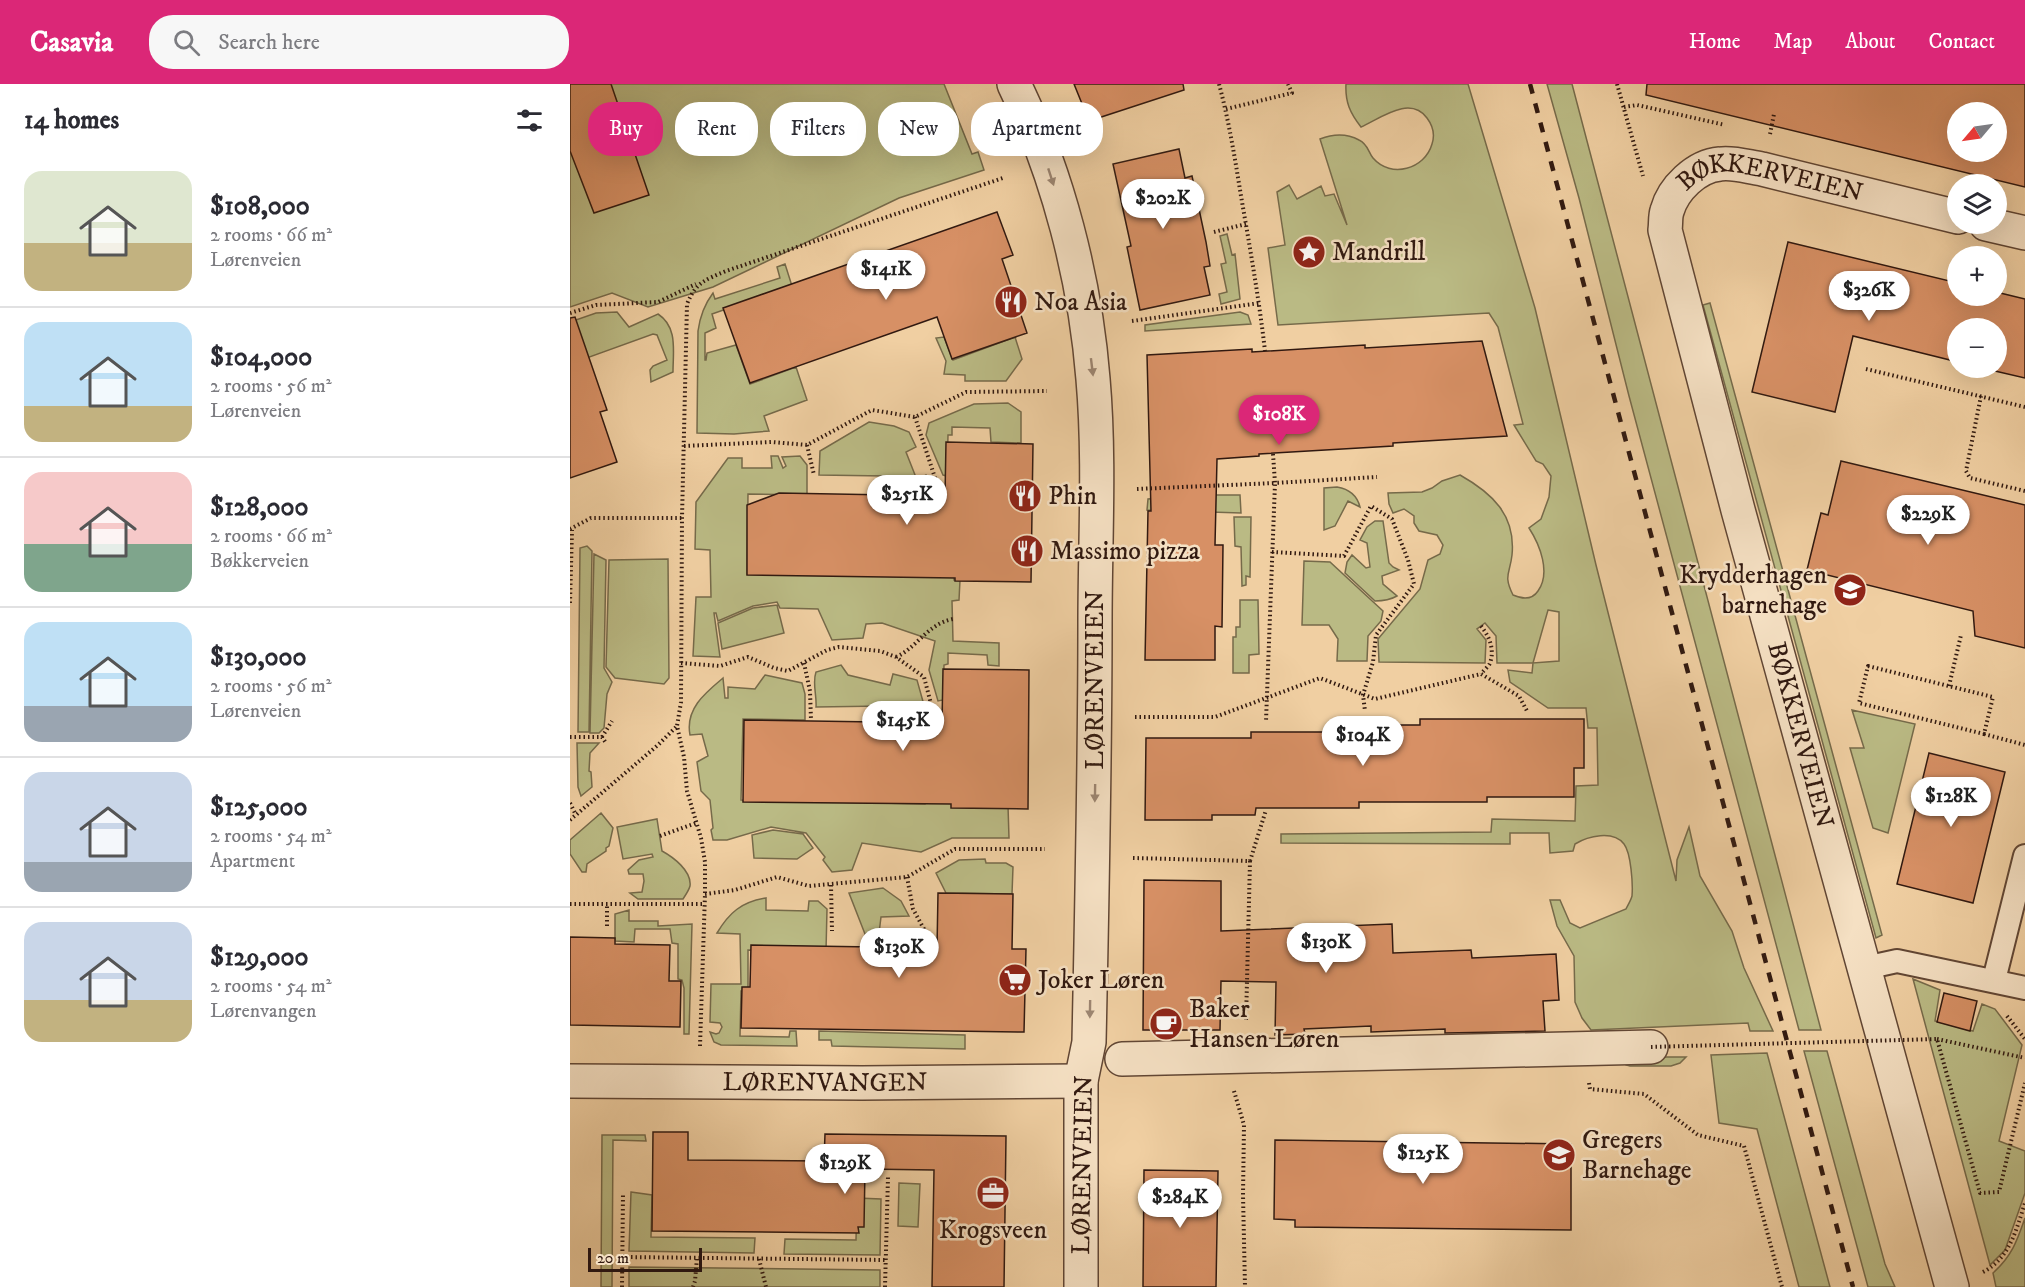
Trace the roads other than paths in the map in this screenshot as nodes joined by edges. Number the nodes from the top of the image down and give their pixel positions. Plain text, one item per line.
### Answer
1 (1014, 84) edge
2 (1947, 214) edge
3 (2007, 229) edge
4 (2025, 233) edge
5 (2025, 856) edge
6 (1864, 968) junction
7 (1994, 980) junction
8 (2025, 988) edge
9 (1651, 1047) road end
10 (1122, 1059) dead end
11 (570, 1081) edge
12 (1081, 1081) junction
13 (1081, 1287) edge
14 (1952, 1287) edge

1 -> 12 street, LØRENVEIEN
2 - 6 street, BØKKERVEIEN
3 - 4 street
5 - 7 lane
6 - 7 lane
6 - 14 street, BØKKERVEIEN
7 - 8 lane
9 - 10 street
11 - 12 street, LØRENVANGEN
12 - 13 street, LØRENVEIEN

